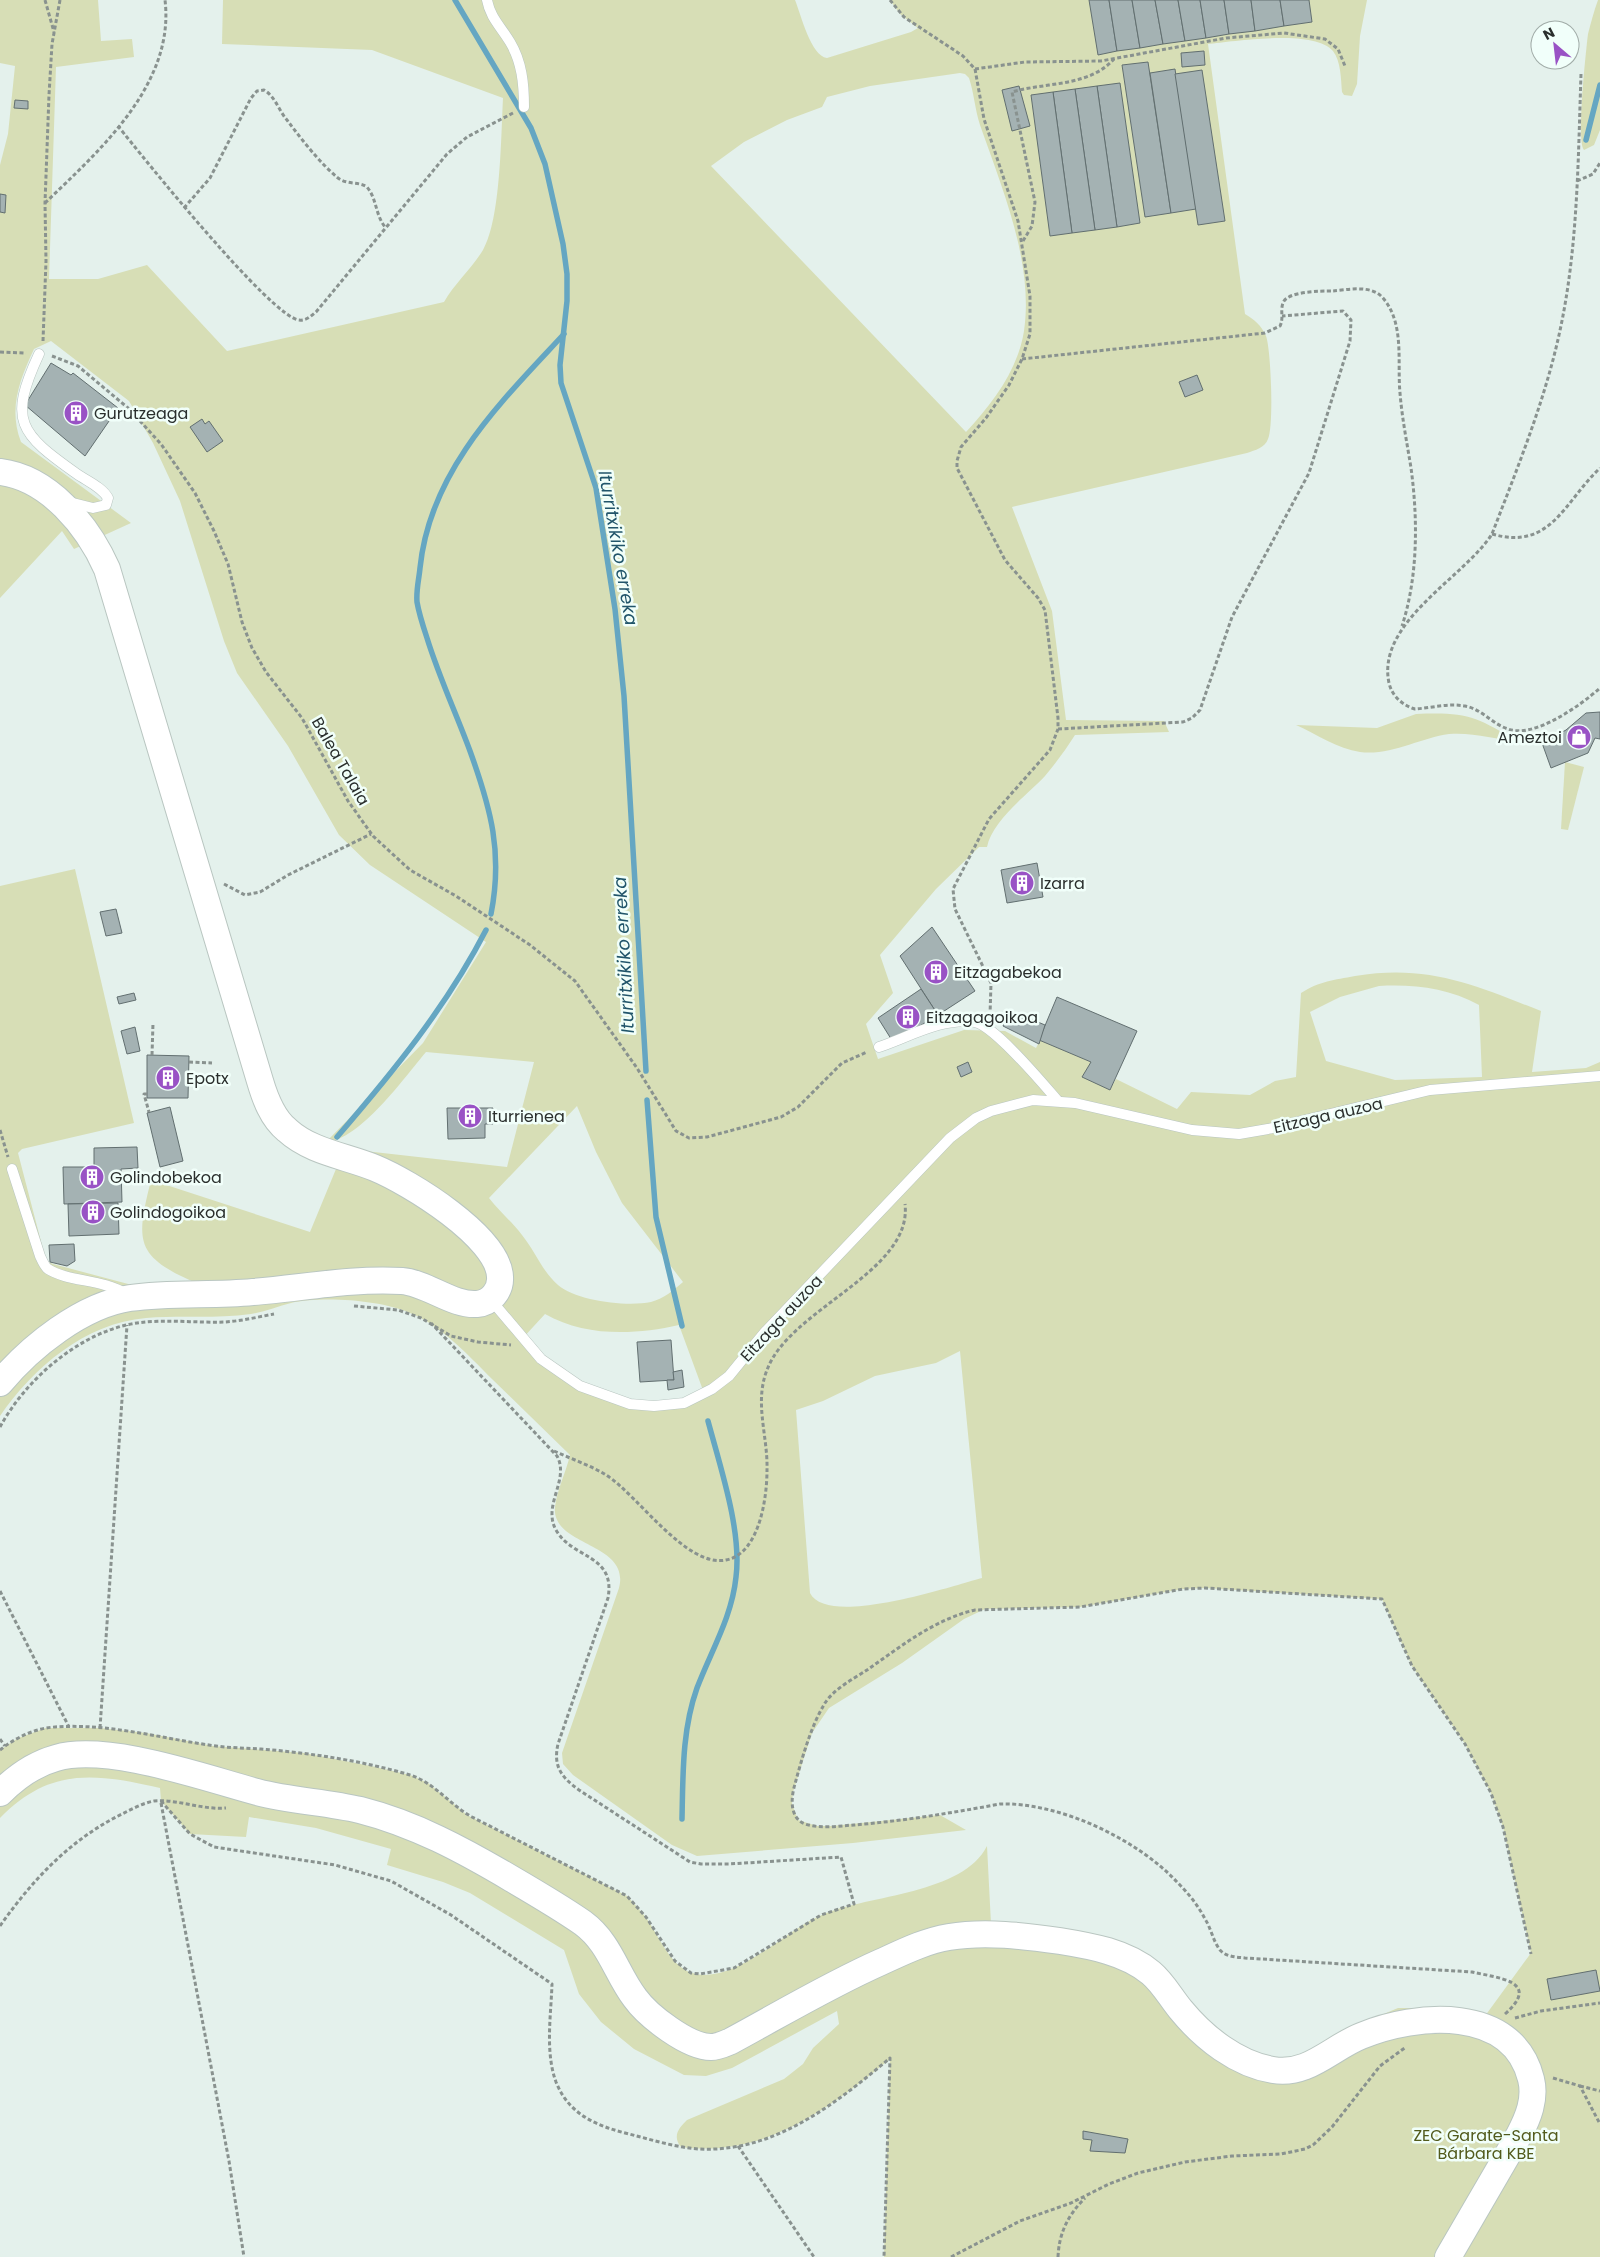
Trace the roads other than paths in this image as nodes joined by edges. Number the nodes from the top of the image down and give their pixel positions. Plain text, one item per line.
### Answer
1 (488, 0) edge
2 (524, 107) road end
3 (39, 354) road end
4 (0, 472) edge
5 (52, 496) junction
6 (879, 1047) road end
7 (1600, 1076) edge
8 (1058, 1101) junction
9 (12, 1170) road end
10 (131, 1298) junction
11 (490, 1299) junction
12 (0, 1383) edge
13 (0, 1793) edge
14 (1448, 2257) edge

1 - 2 lane
3 - 5 lane
4 - 5 street
5 - 11 street
6 - 8 lane
7 - 8 lane, Eitzaga auzoa
8 - 11 lane, Eitzaga auzoa
9 - 10 lane
10 - 11 street
10 - 12 street
13 - 14 street

